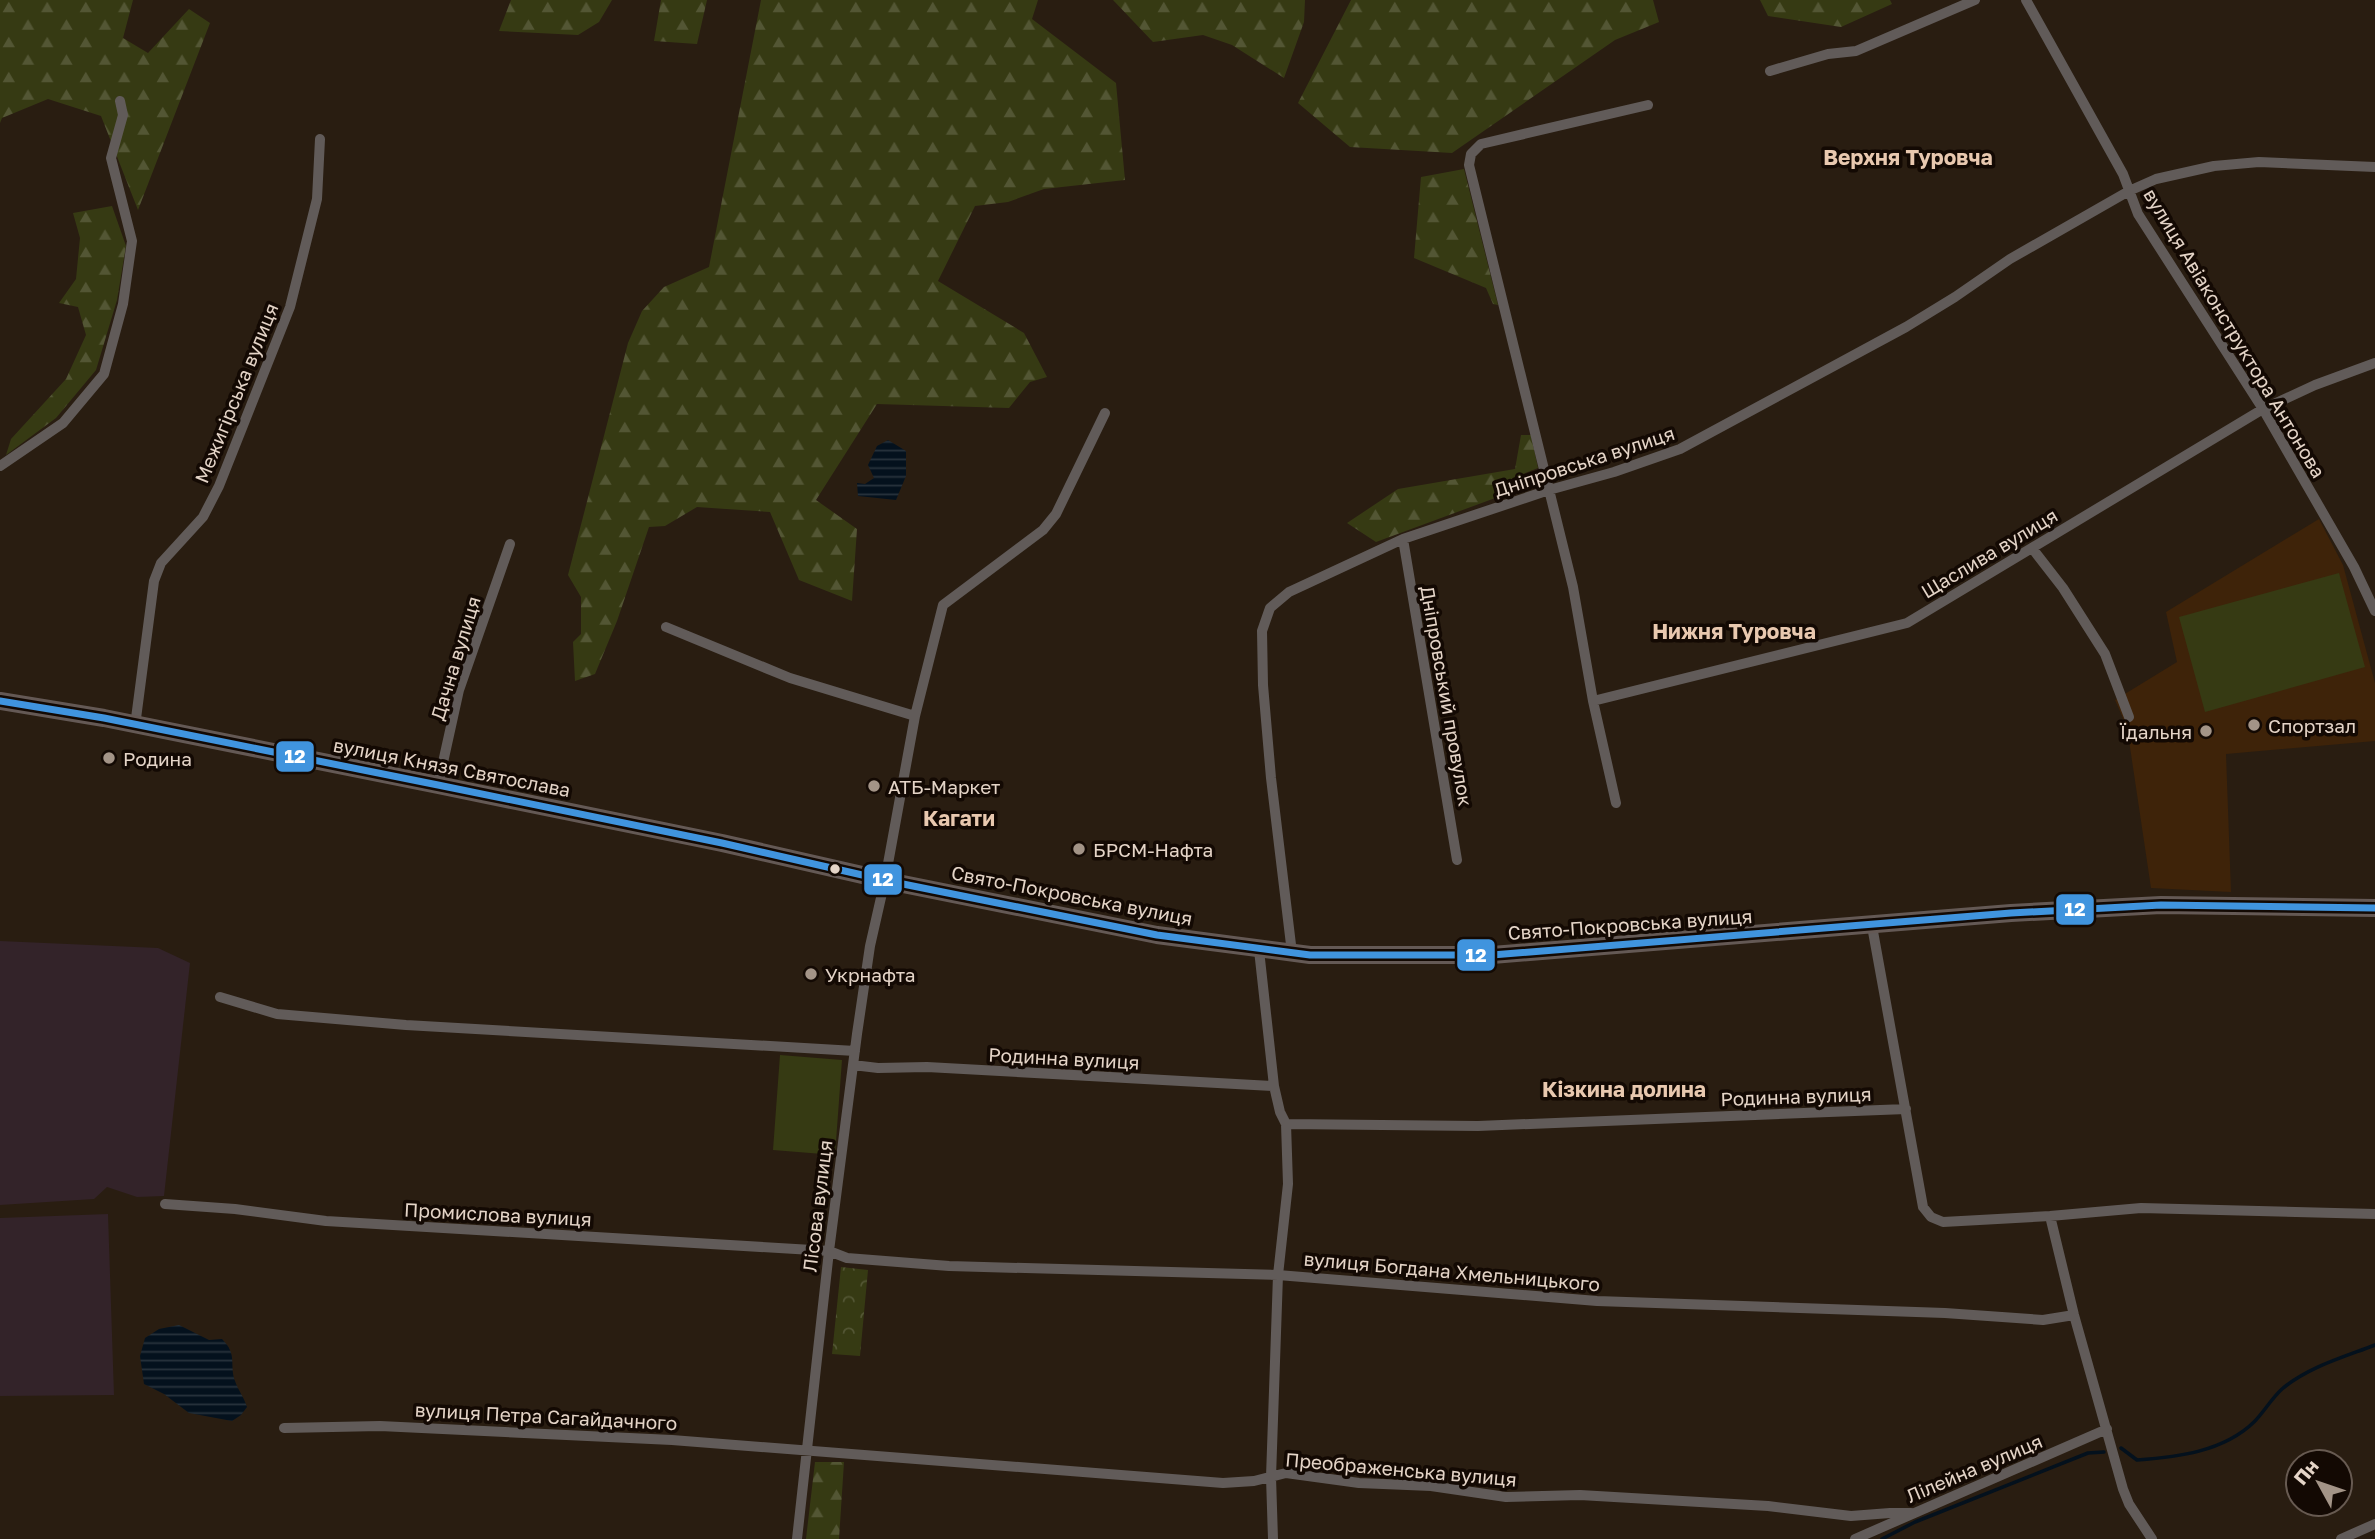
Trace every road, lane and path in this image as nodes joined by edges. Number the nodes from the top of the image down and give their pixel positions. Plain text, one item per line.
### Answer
1 (1975, 0) edge
2 (2026, 0) edge
3 (1770, 71) dead end
4 (120, 101) dead end
5 (1648, 105) dead end
6 (320, 139) dead end
7 (2375, 167) edge
8 (2129, 191) junction
9 (2375, 363) edge
10 (2263, 409) junction
11 (1105, 413) dead end
12 (0, 466) edge
13 (1549, 490) junction
14 (1403, 539) junction
15 (510, 544) dead end
16 (2032, 548) junction
17 (2375, 611) edge
18 (666, 627) dead end
19 (0, 701) edge
20 (1593, 701) junction
21 (915, 716) junction
22 (2129, 717) dead end
23 (135, 726) junction
24 (438, 785) junction
25 (1616, 803) dead end
26 (1457, 860) dead end
27 (889, 881) junction
28 (2375, 908) edge
29 (1872, 926) junction
30 (1259, 950) junction
31 (1292, 953) junction
32 (220, 997) dead end
33 (855, 1051) junction
34 (853, 1065) junction
35 (1273, 1086) junction
36 (1906, 1109) junction
37 (1286, 1124) junction
38 (165, 1204) dead end
39 (2375, 1214) edge
40 (2050, 1216) junction
41 (829, 1251) junction
42 (1278, 1275) junction
43 (2074, 1315) junction
44 (284, 1428) dead end
45 (2106, 1429) junction
46 (805, 1452) junction
47 (1271, 1477) junction
48 (1911, 1513) junction
49 (2375, 1524) edge
50 (797, 1539) edge
51 (1273, 1539) edge
52 (1855, 1539) edge
53 (2152, 1539) edge
54 (2342, 1539) edge

1 - 3 street
2 - 8 street, вулиця Авіаконструктора Антонова
4 - 12 street
5 - 13 street
6 - 23 street, Межигірська вулиця
7 - 8 street, Дніпровська вулиця
8 - 10 street, вулиця Авіаконструктора Антонова
8 - 13 street, Дніпровська вулиця
9 - 10 street, Щаслива вулиця
10 - 16 street, Щаслива вулиця
10 - 17 street, вулиця Авіаконструктора Антонова
11 - 21 street, Лісова вулиця
13 - 14 street, Дніпровська вулиця
13 - 20 street
14 - 26 street, Дніпровський провулок
14 - 31 street, Дніпровська вулиця
15 - 24 street, Дачна вулиця
16 - 20 street, Щаслива вулиця
16 - 22 street
18 - 21 street
19 - 23 main road, вулиця Князя Святослава
20 - 25 street
21 - 27 street, Лісова вулиця
23 - 24 main road, вулиця Князя Святослава
24 - 27 main road, вулиця Князя Святослава
27 - 30 main road, Свято-Покровська вулиця
27 - 33 street, Лісова вулиця
28 - 29 main road, Свято-Покровська вулиця
29 - 31 main road, Свято-Покровська вулиця
29 - 36 street
30 - 31 main road, Свято-Покровська вулиця
30 - 35 street
32 - 33 street
33 - 34 street, Лісова вулиця
34 - 35 street, Родинна вулиця
34 - 41 street, Лісова вулиця
35 - 37 street
36 - 37 street, Родинна вулиця
36 - 40 street
37 - 42 street
38 - 41 street, Промислова вулиця
39 - 40 street
40 - 43 street
41 - 42 street, вулиця Богдана Хмельницького
41 - 46 street, Лісова вулиця
42 - 43 street, вулиця Богдана Хмельницького
42 - 47 street
43 - 45 street
44 - 46 street, вулиця Петра Сагайдачного
45 - 48 street, Лілейна вулиця
45 - 53 street
46 - 47 street, Преображенська вулиця
46 - 50 street, Лісова вулиця
47 - 48 street, Преображенська вулиця
47 - 51 street
48 - 52 street, Лілейна вулиця
49 - 54 street

